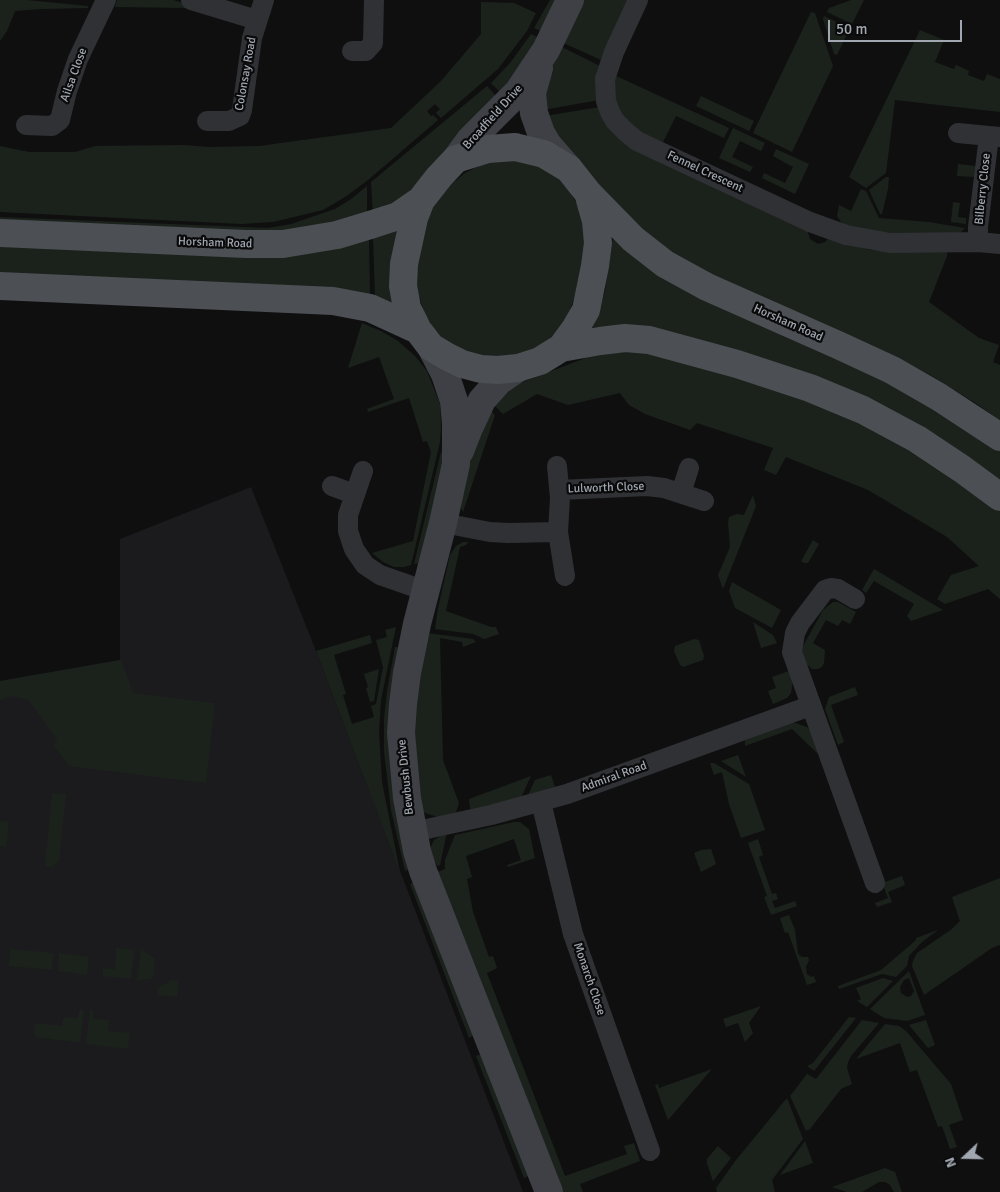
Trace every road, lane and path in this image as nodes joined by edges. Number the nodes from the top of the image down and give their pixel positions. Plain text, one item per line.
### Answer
1 (106, 0) edge
2 (191, 0) edge
3 (264, 0) edge
4 (374, 0) edge
5 (570, 0) edge
6 (638, 0) edge
7 (257, 20) junction
8 (546, 50) junction
9 (352, 51) dead end
10 (207, 121) dead end
11 (26, 125) dead end
12 (958, 133) dead end
13 (994, 136) edge
14 (456, 159) junction
15 (569, 169) junction
16 (588, 193) junction
17 (421, 200) junction
18 (0, 234) edge
19 (978, 242) junction
20 (1000, 244) edge
21 (0, 286) edge
22 (425, 338) junction
23 (561, 348) junction
24 (518, 368) junction
25 (1000, 437) edge
26 (456, 464) junction
27 (557, 466) dead end
28 (689, 468) dead end
29 (363, 471) dead end
30 (332, 486) dead end
31 (560, 490) junction
32 (681, 493) junction
33 (354, 494) junction
34 (1000, 498) edge
35 (704, 501) dead end
36 (443, 523) junction
37 (558, 532) junction
38 (565, 576) dead end
39 (426, 591) junction
40 (855, 599) dead end
41 (810, 706) junction
42 (541, 802) junction
43 (413, 832) junction
44 (874, 883) dead end
45 (650, 1151) dead end
46 (549, 1192) edge

1 - 11 street, Ailsa Close
2 - 7 street
3 - 7 street, Colonsay Road
4 - 9 street
5 - 8 street, Broadfield Drive
6 - 19 street, Fennel Crescent
7 - 10 street, Colonsay Road
8 - 14 street, Broadfield Drive
8 - 15 street, Broadfield Drive
12 - 13 street
13 - 19 street, Bilberry Close
14 - 15 main road
14 - 17 main road
15 - 16 main road, Horsham Road
16 - 23 main road
16 - 25 main road, Horsham Road
17 - 18 main road, Horsham Road
17 - 22 main road
19 - 20 street, Fennel Crescent
21 - 22 main road
22 - 24 main road
22 - 26 street, Bewbush Drive
23 - 24 main road
23 - 34 main road
24 - 26 street
26 - 36 street, Bewbush Drive
27 - 31 street, Lulworth Close
28 - 32 street
29 - 33 street
30 - 33 street
31 - 32 street, Lulworth Close
31 - 37 street, Lulworth Close
32 - 35 street, Lulworth Close
33 - 39 street
36 - 37 street
36 - 39 street, Bewbush Drive
37 - 38 street, Lulworth Close
39 - 43 street, Bewbush Drive
40 - 41 street
41 - 42 street, Admiral Road
41 - 44 street
42 - 43 street, Admiral Road
42 - 45 street, Monarch Close
43 - 46 street, Bewbush Drive

